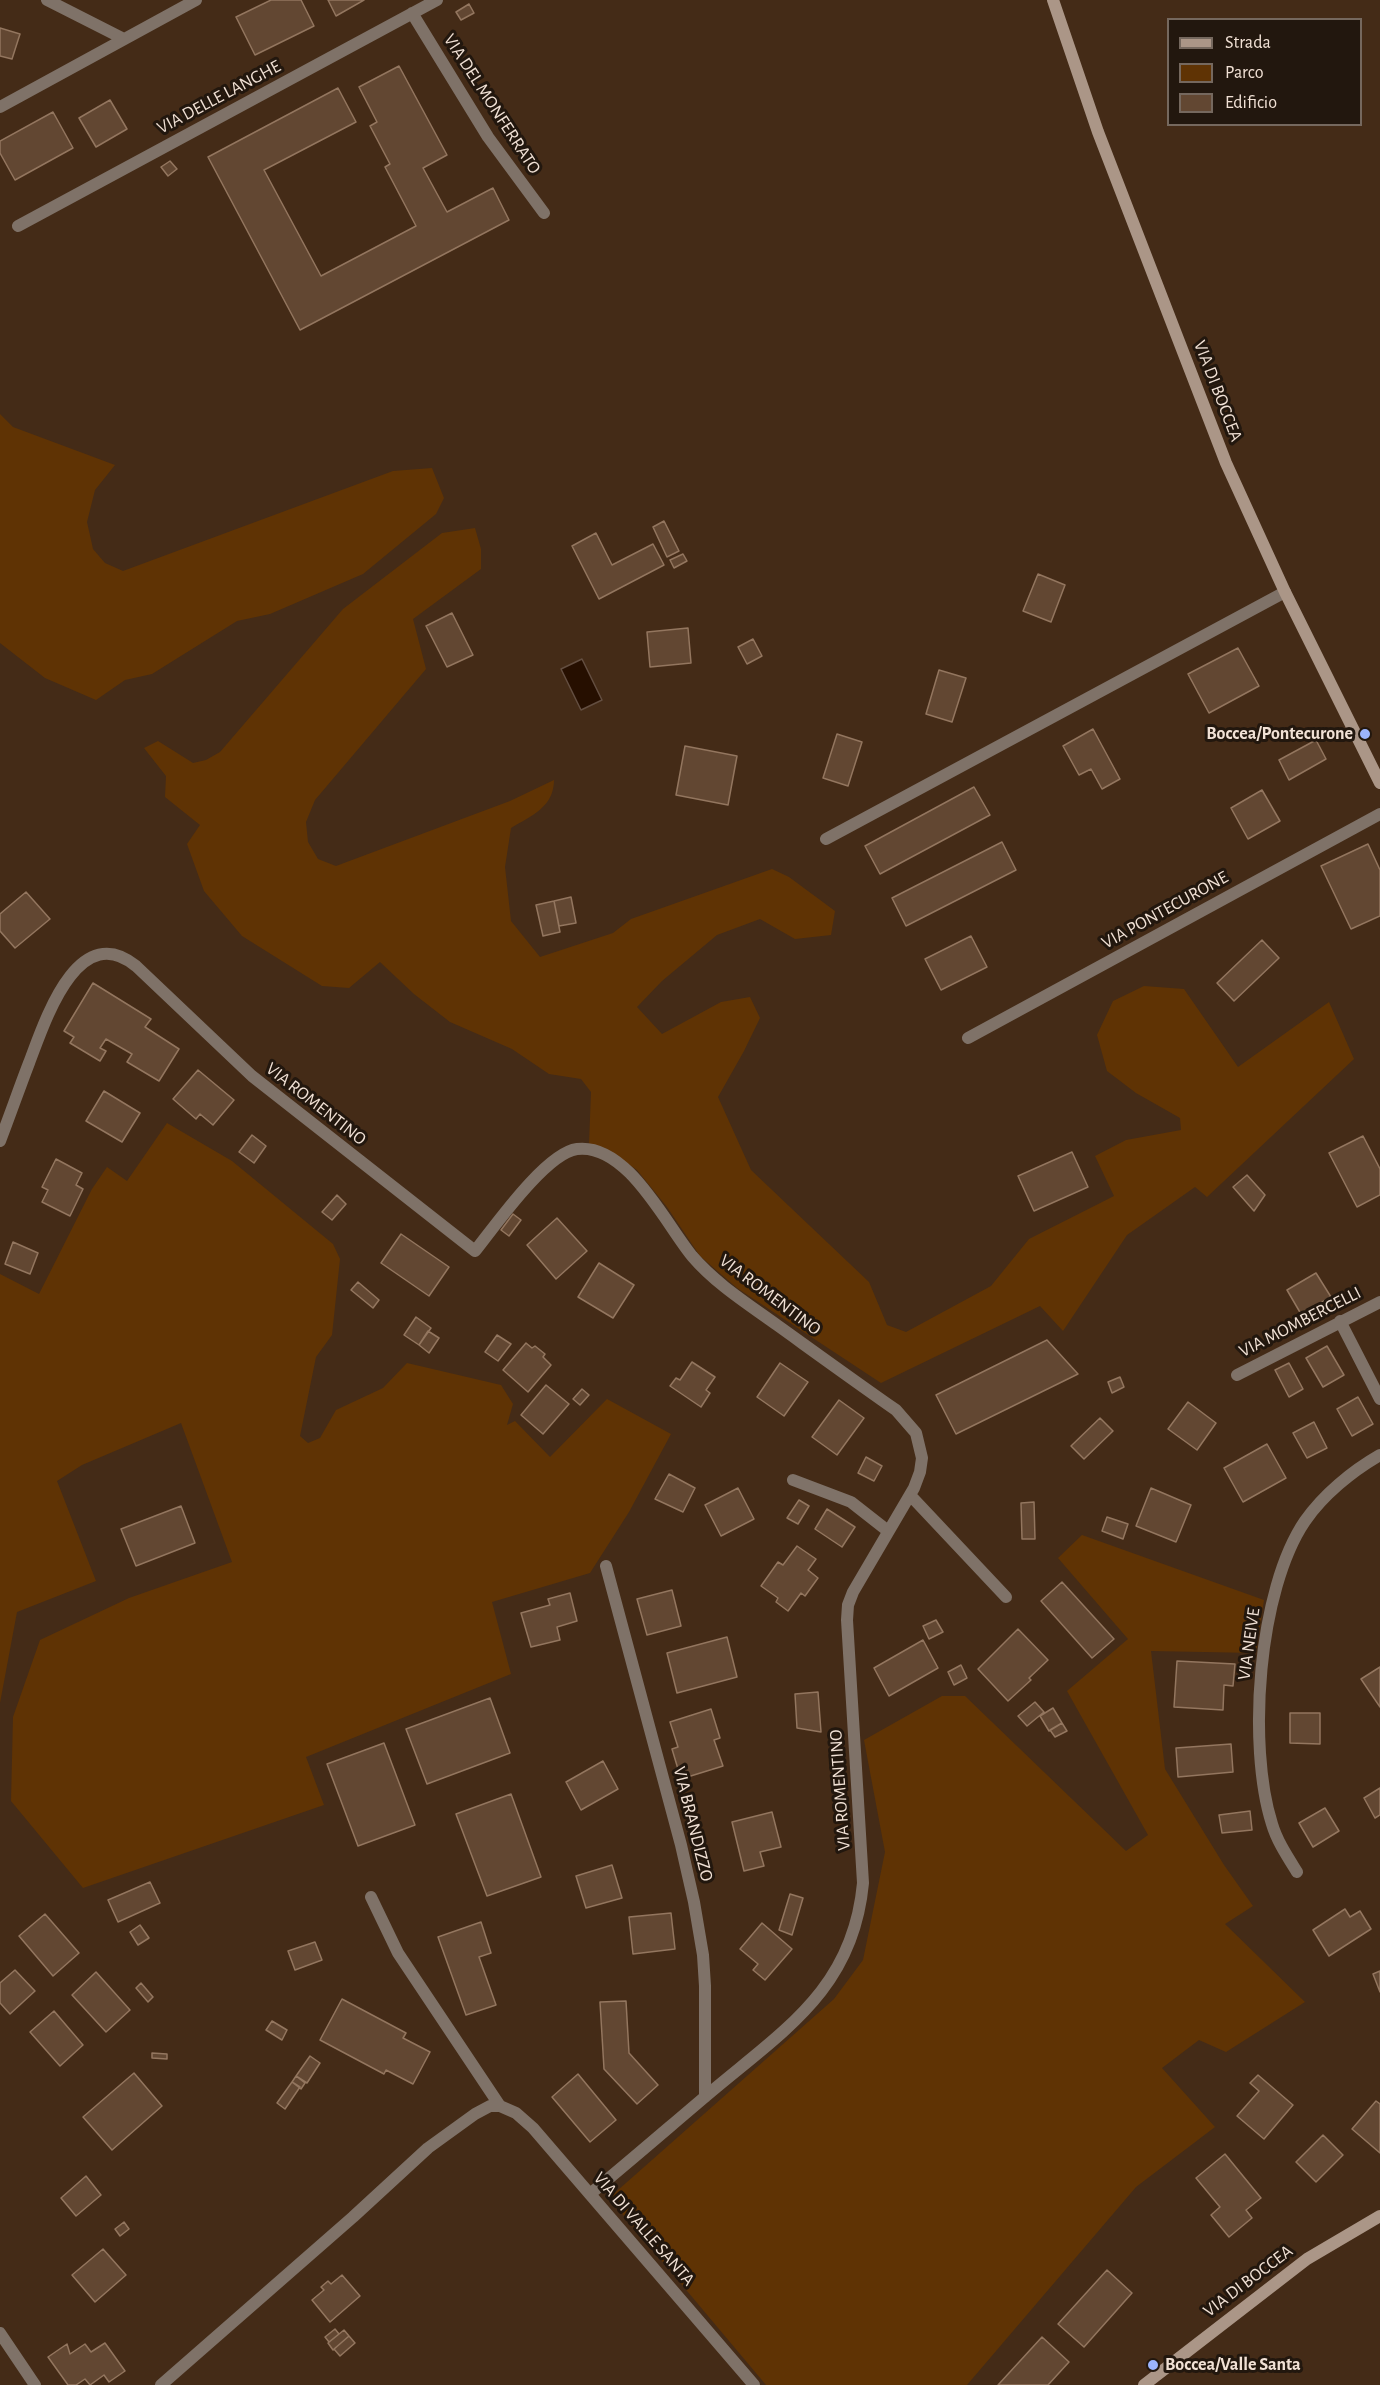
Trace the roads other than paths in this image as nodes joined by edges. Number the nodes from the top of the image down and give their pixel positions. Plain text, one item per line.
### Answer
1 (47, 0) edge
2 (196, 0) edge
3 (437, 0) edge
4 (1053, 0) edge
5 (412, 13) junction
6 (124, 39) junction
7 (0, 106) edge
8 (544, 213) dead end
9 (18, 226) dead end
10 (1286, 592) junction
11 (1380, 783) edge
12 (1380, 814) edge
13 (826, 839) dead end
14 (968, 1038) dead end
15 (0, 1141) edge
16 (1380, 1302) edge
17 (1340, 1322) junction
18 (1237, 1375) dead end
19 (1380, 1399) edge
20 (1380, 1455) edge
21 (793, 1480) dead end
22 (910, 1495) junction
23 (888, 1531) junction
24 (606, 1566) dead end
25 (1006, 1597) dead end
26 (1298, 1872) dead end
27 (371, 1897) dead end
28 (705, 2097) junction
29 (500, 2106) junction
30 (590, 2194) junction
31 (1380, 2216) edge
32 (0, 2333) edge
33 (35, 2385) edge
34 (161, 2385) edge
35 (754, 2385) edge
36 (1144, 2385) edge

1 - 6 street
2 - 6 street
3 - 5 street, VIA DELLE LANGHE
4 - 10 street, VIA DI BOCCEA
5 - 8 street, VIA DEL MONFERRATO
5 - 9 street, VIA DELLE LANGHE
6 - 7 street
10 - 11 street, VIA DI BOCCEA
10 - 13 street
12 - 14 street, VIA PONTECURONE
15 - 22 street, VIA ROMENTINO
16 - 17 street, VIA MOMBERCELLI
17 - 18 street, VIA MOMBERCELLI
17 - 19 street
20 - 26 street, VIA NEIVE
21 - 23 street
22 - 23 street, VIA ROMENTINO
22 - 25 street
23 - 28 street, VIA ROMENTINO
24 - 28 street, VIA BRANDIZZO
27 - 29 street
28 - 30 street, VIA ROMENTINO
29 - 30 street, VIA DI VALLE SANTA
29 - 34 street
30 - 35 street, VIA DI VALLE SANTA
31 - 36 street, VIA DI BOCCEA
32 - 33 street

